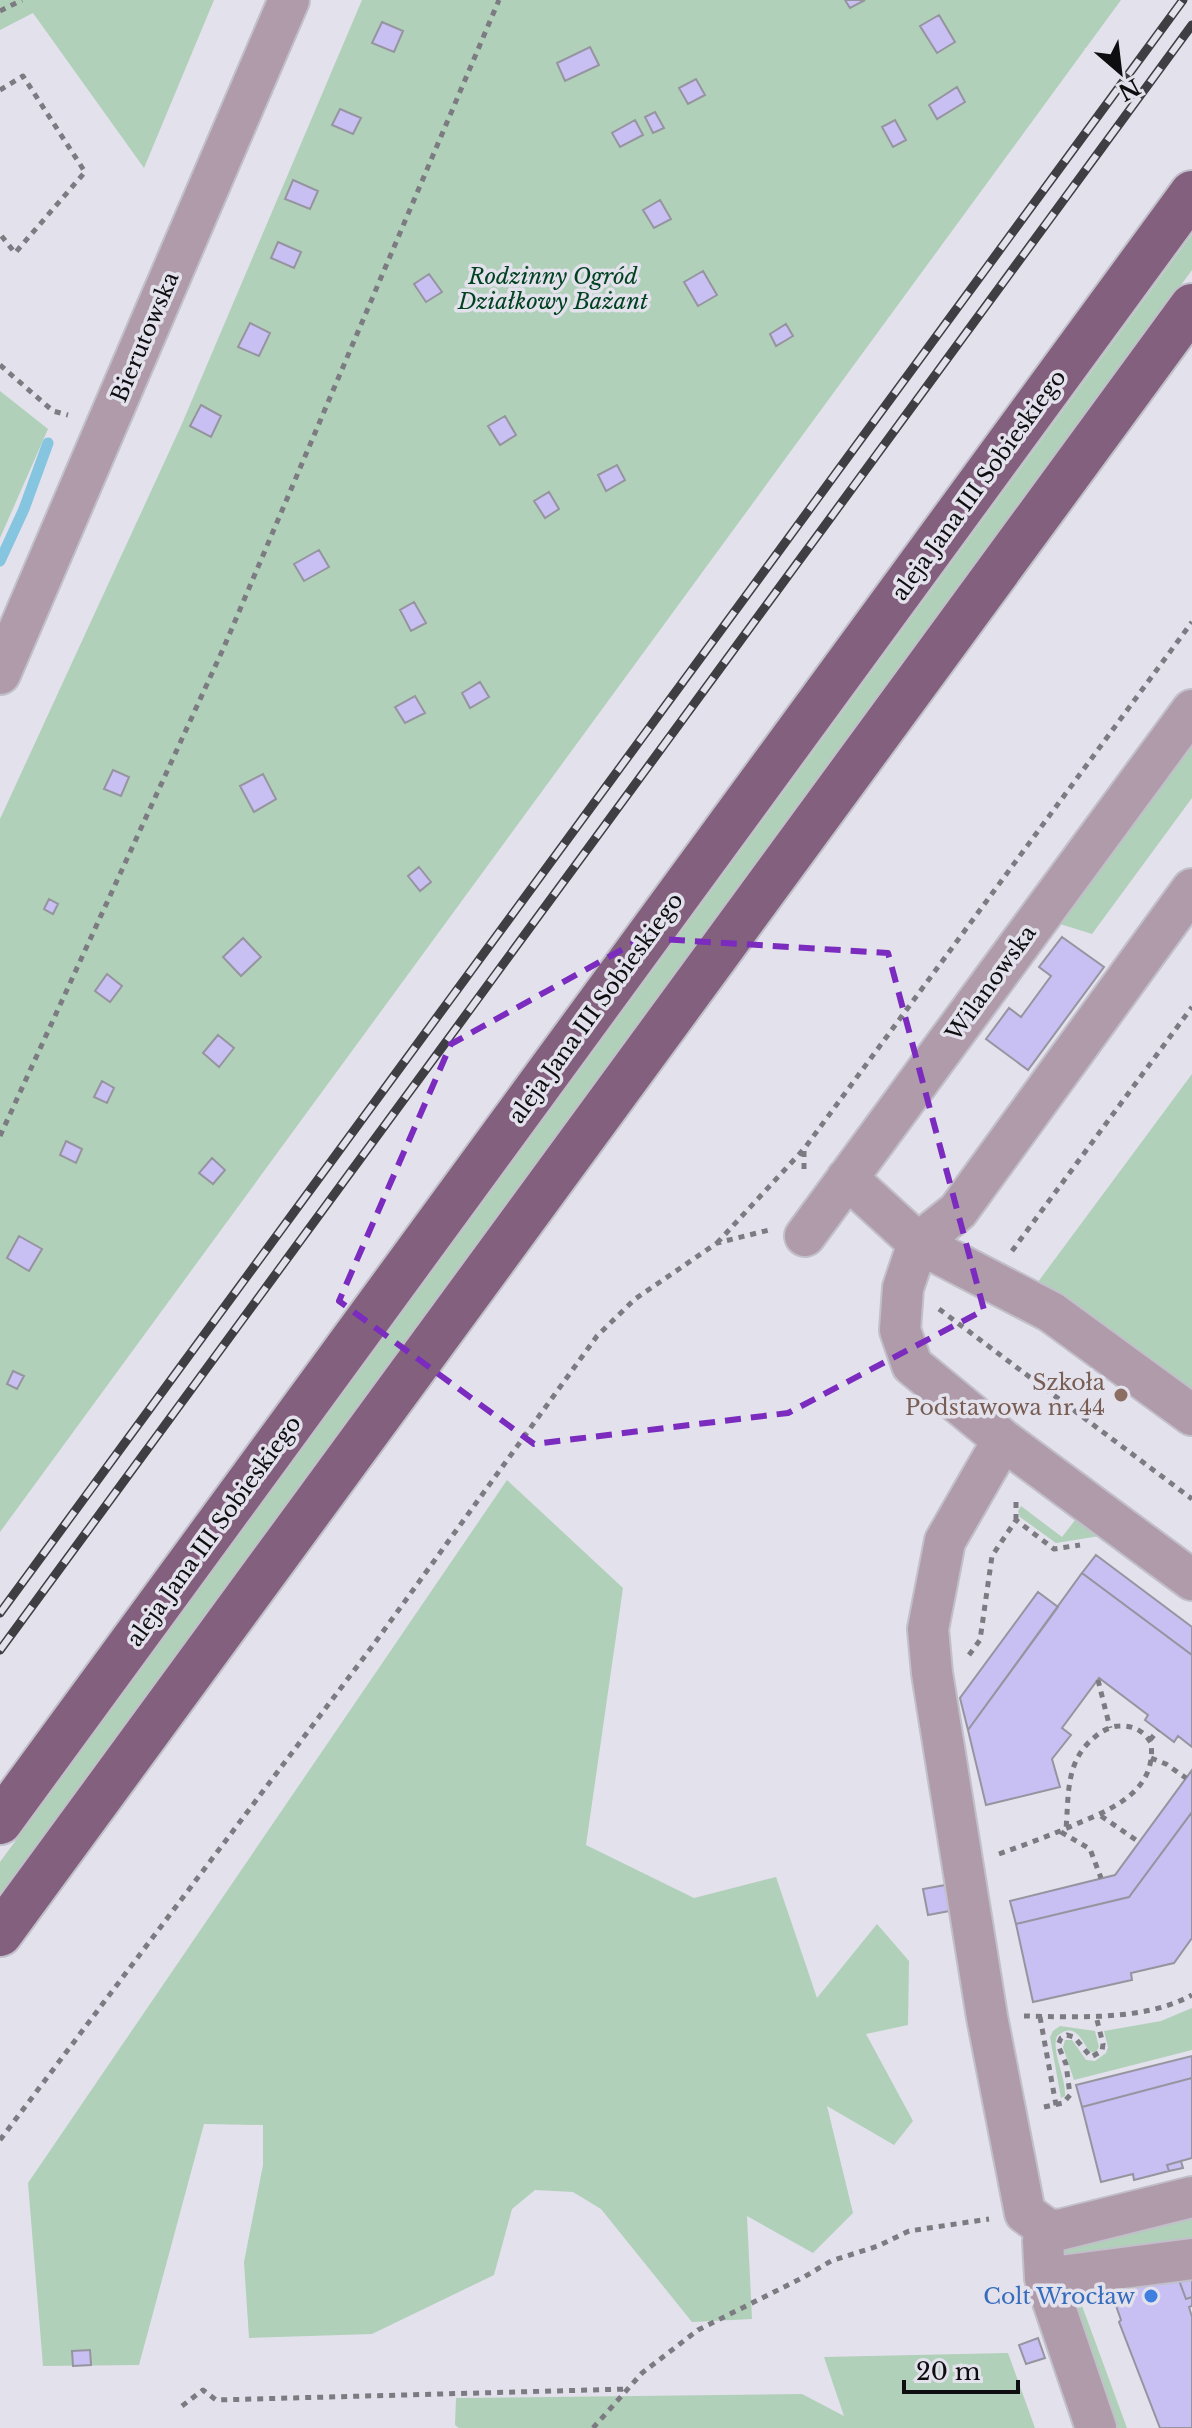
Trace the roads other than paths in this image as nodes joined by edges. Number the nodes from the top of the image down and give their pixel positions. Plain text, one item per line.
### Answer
1 (289, 0) edge
2 (1192, 193) edge
3 (1192, 306) edge
4 (0, 674) edge
5 (1192, 710) edge
6 (1192, 889) edge
7 (918, 1243) junction
8 (1192, 1415) edge
9 (1003, 1440) junction
10 (1192, 1580) edge
11 (0, 1822) edge
12 (0, 1934) edge
13 (1192, 2197) edge
14 (1036, 2221) junction
15 (1192, 2259) edge
16 (1045, 2278) junction
17 (1096, 2428) edge

1 - 4 street, Bierutowska
2 - 11 main road, aleja Jana III Sobieskiego
3 - 12 main road
5 - 7 street, Wilanowska
6 - 7 street
7 - 8 street
7 - 9 street
9 - 10 street
9 - 14 street
13 - 14 street
14 - 16 street
15 - 16 street
16 - 17 street

